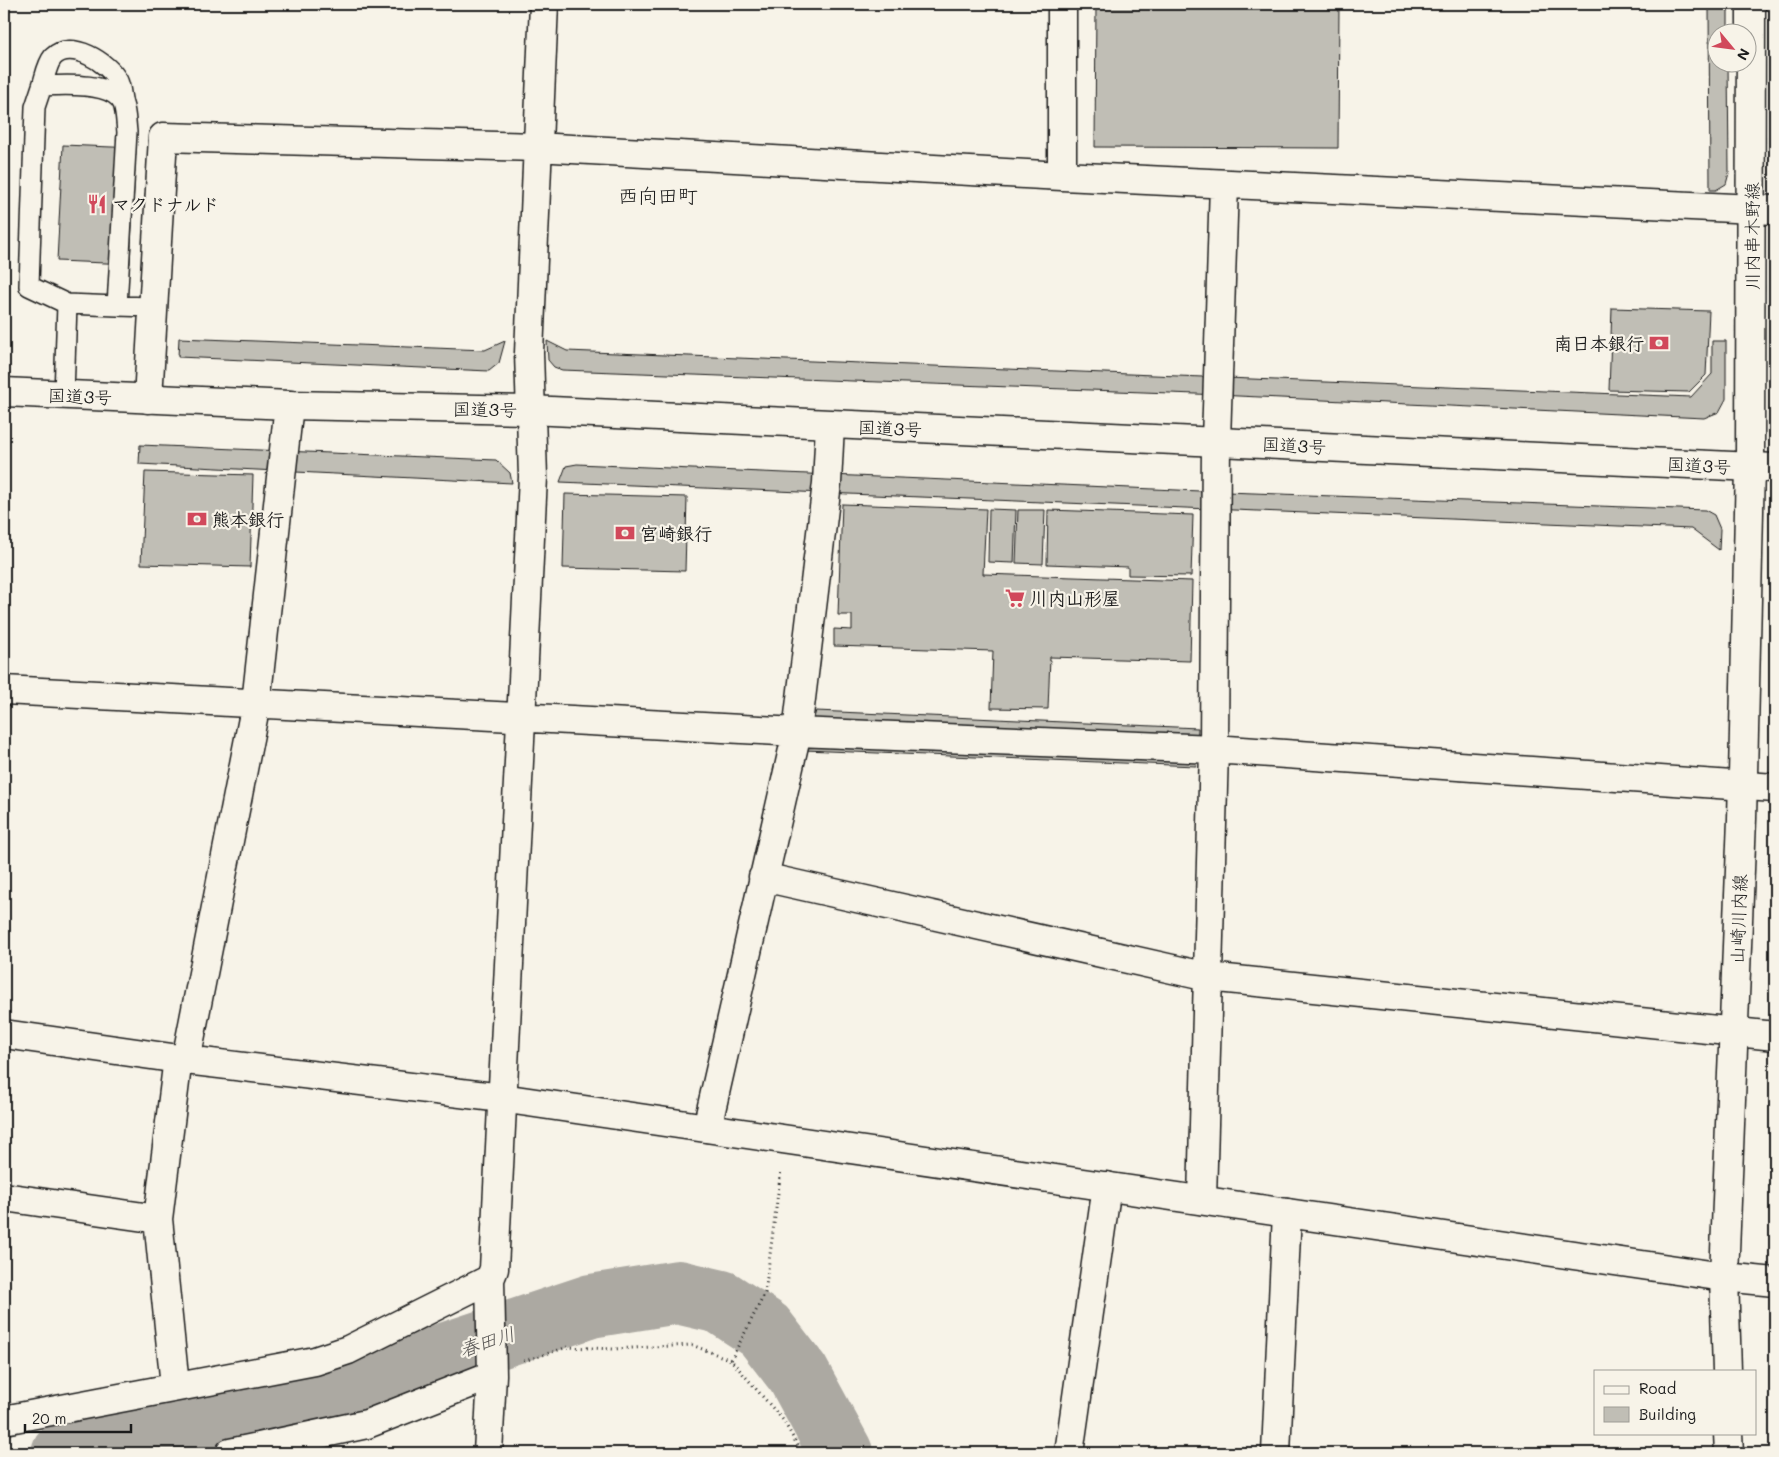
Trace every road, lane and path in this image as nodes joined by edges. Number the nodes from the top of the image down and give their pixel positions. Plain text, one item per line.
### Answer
1 (544, 4) edge
2 (1062, 4) edge
3 (1752, 4) edge
4 (42, 86) junction
5 (123, 104) junction
6 (536, 147) junction
7 (1062, 176) junction
8 (1224, 184) junction
9 (1764, 210) edge
10 (67, 304) junction
11 (117, 306) junction
12 (153, 307) junction
13 (4, 392) edge
14 (64, 395) junction
15 (148, 399) junction
16 (289, 405) junction
17 (530, 410) junction
18 (830, 425) junction
19 (1216, 441) junction
20 (1763, 468) edge
21 (4, 690) edge
22 (256, 703) junction
23 (522, 716) junction
24 (797, 732) junction
25 (1214, 749) junction
26 (1742, 786) junction
27 (1775, 788) edge
28 (763, 877) junction
29 (1208, 977) junction
30 (1733, 1032) junction
31 (4, 1034) edge
32 (1775, 1036) edge
33 (182, 1059) junction
34 (502, 1098) junction
35 (707, 1128) junction
36 (785, 1140) junction
37 (1107, 1186) junction
38 (4, 1197) edge
39 (1202, 1200) junction
40 (1287, 1213) junction
41 (158, 1220) junction
42 (1724, 1277) junction
43 (1775, 1282) edge
44 (490, 1290) junction
45 (730, 1360) junction
46 (1727, 1370) edge
47 (492, 1371) junction
48 (175, 1386) junction
49 (4, 1420) edge
50 (1728, 1434) edge
51 (230, 1453) edge
52 (488, 1453) edge
53 (802, 1453) edge
54 (1069, 1453) edge
55 (1276, 1453) edge
56 (1729, 1453) edge

1 - 6 main road
2 - 7 main road
3 - 9 main road, 川内串木野線
4 - 5 lane
4 - 5 lane
4 - 10 lane
5 - 11 lane
6 - 7 main road
6 - 12 main road
6 - 17 main road
7 - 8 main road
8 - 9 main road
8 - 19 main road
9 - 20 main road, 川内串木野線
10 - 11 lane
10 - 14 lane
11 - 12 lane
12 - 15 main road
13 - 14 main road, 国道3号
14 - 15 main road, 国道3号
15 - 16 main road, 国道3号
16 - 17 main road, 国道3号
16 - 22 main road
17 - 18 main road, 国道3号
17 - 23 main road
18 - 19 main road, 国道3号
18 - 24 main road
19 - 20 main road, 国道3号
19 - 25 main road
20 - 26 main road, 山崎川内線
21 - 22 main road
22 - 23 main road
22 - 33 main road
23 - 24 main road
23 - 34 main road
24 - 25 main road
24 - 28 main road
25 - 26 main road
25 - 29 main road
26 - 27 main road
26 - 30 main road, 山崎川内線
28 - 29 main road
28 - 35 main road
29 - 30 main road
29 - 39 main road
30 - 32 main road
30 - 42 main road, 山崎川内線
31 - 33 main road
33 - 34 main road
33 - 41 main road
34 - 35 main road
34 - 44 main road
35 - 36 main road
36 - 37 main road
36 - 45 path
37 - 39 main road
37 - 54 main road
38 - 41 main road
39 - 40 main road
40 - 42 main road
40 - 55 main road
41 - 48 main road
42 - 43 main road
42 - 46 main road, 山崎川内線
44 - 47 main road
44 - 48 main road
45 - 47 path
45 - 53 path
47 - 51 main road
47 - 52 main road
48 - 49 main road
50 - 56 main road

